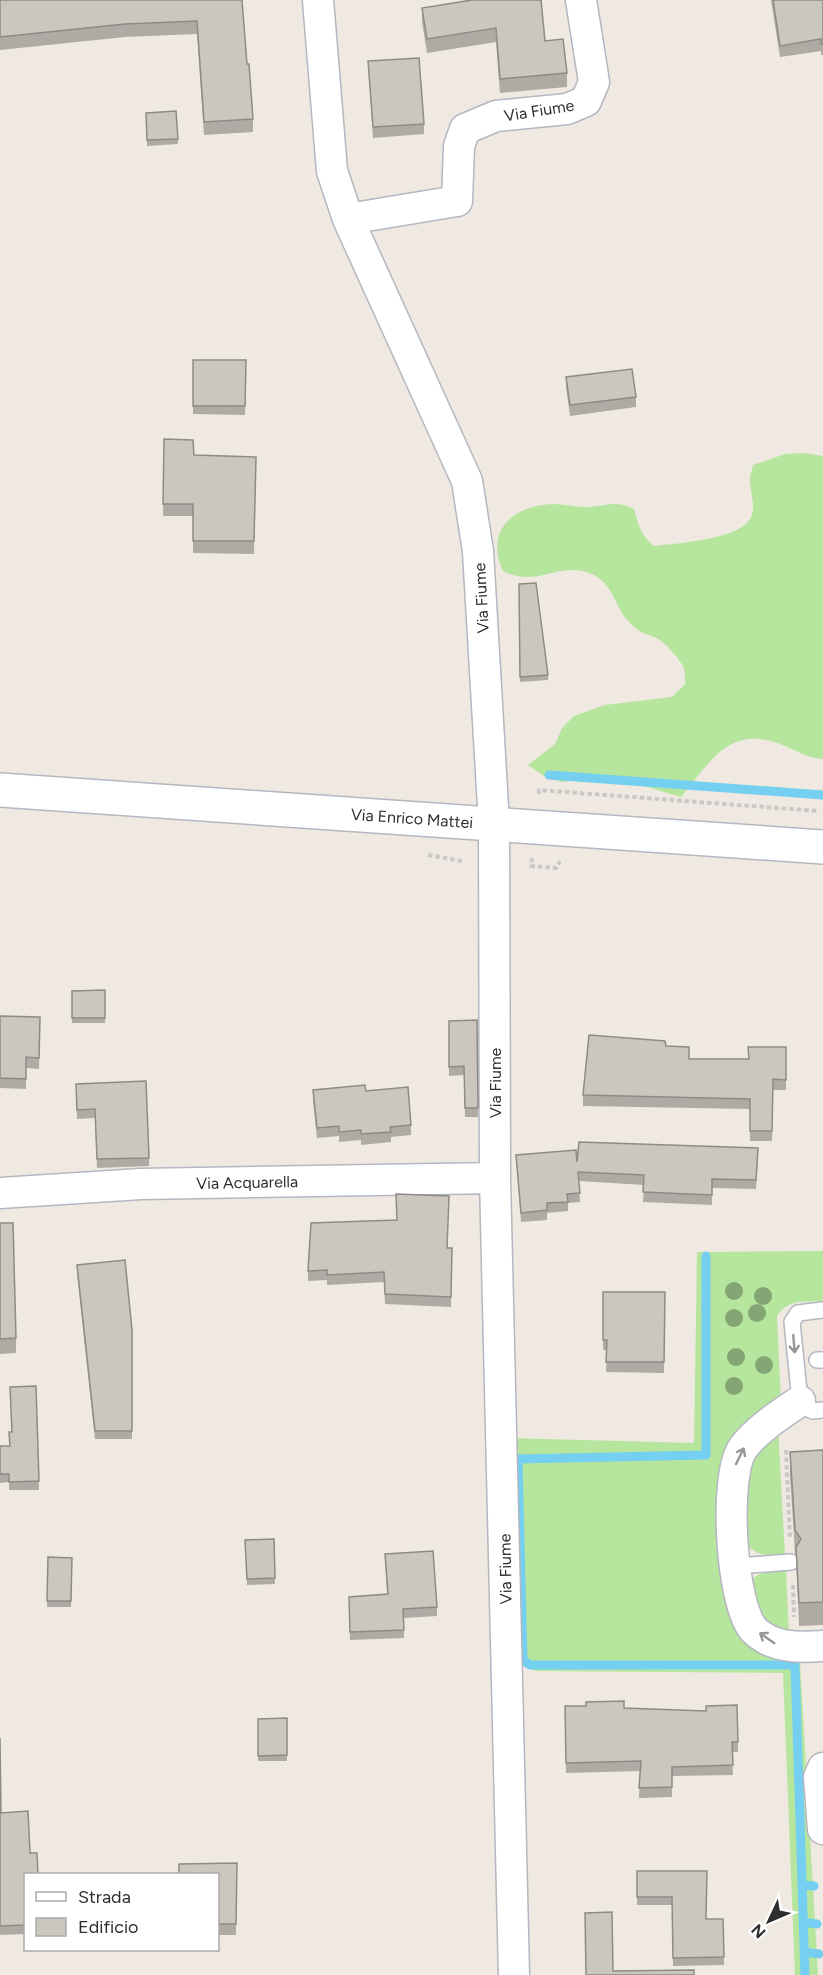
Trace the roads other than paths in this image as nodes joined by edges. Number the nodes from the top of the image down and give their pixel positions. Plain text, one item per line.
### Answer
1 (318, 0) edge
2 (581, 0) edge
3 (348, 219) junction
4 (0, 790) edge
5 (494, 824) junction
6 (823, 847) edge
7 (495, 1178) junction
8 (0, 1193) edge
9 (823, 1310) edge
10 (811, 1406) edge
11 (791, 1562) dead end
12 (736, 1566) junction
13 (823, 1646) edge
14 (823, 1768) edge
15 (823, 1829) edge
16 (514, 1975) edge

1 - 3 street, Via Fiume
2 - 3 street, Via Fiume
3 - 5 street, Via Fiume
4 - 5 main road, Via Enrico Mattei
5 - 6 main road, Via Enrico Mattei
5 - 7 street, Via Fiume
7 - 8 street, Via Acquarella
7 - 16 street, Via Fiume
9 -> 10 lane
12 -> 10 street
11 - 12 lane
13 -> 12 street
14 - 15 street

